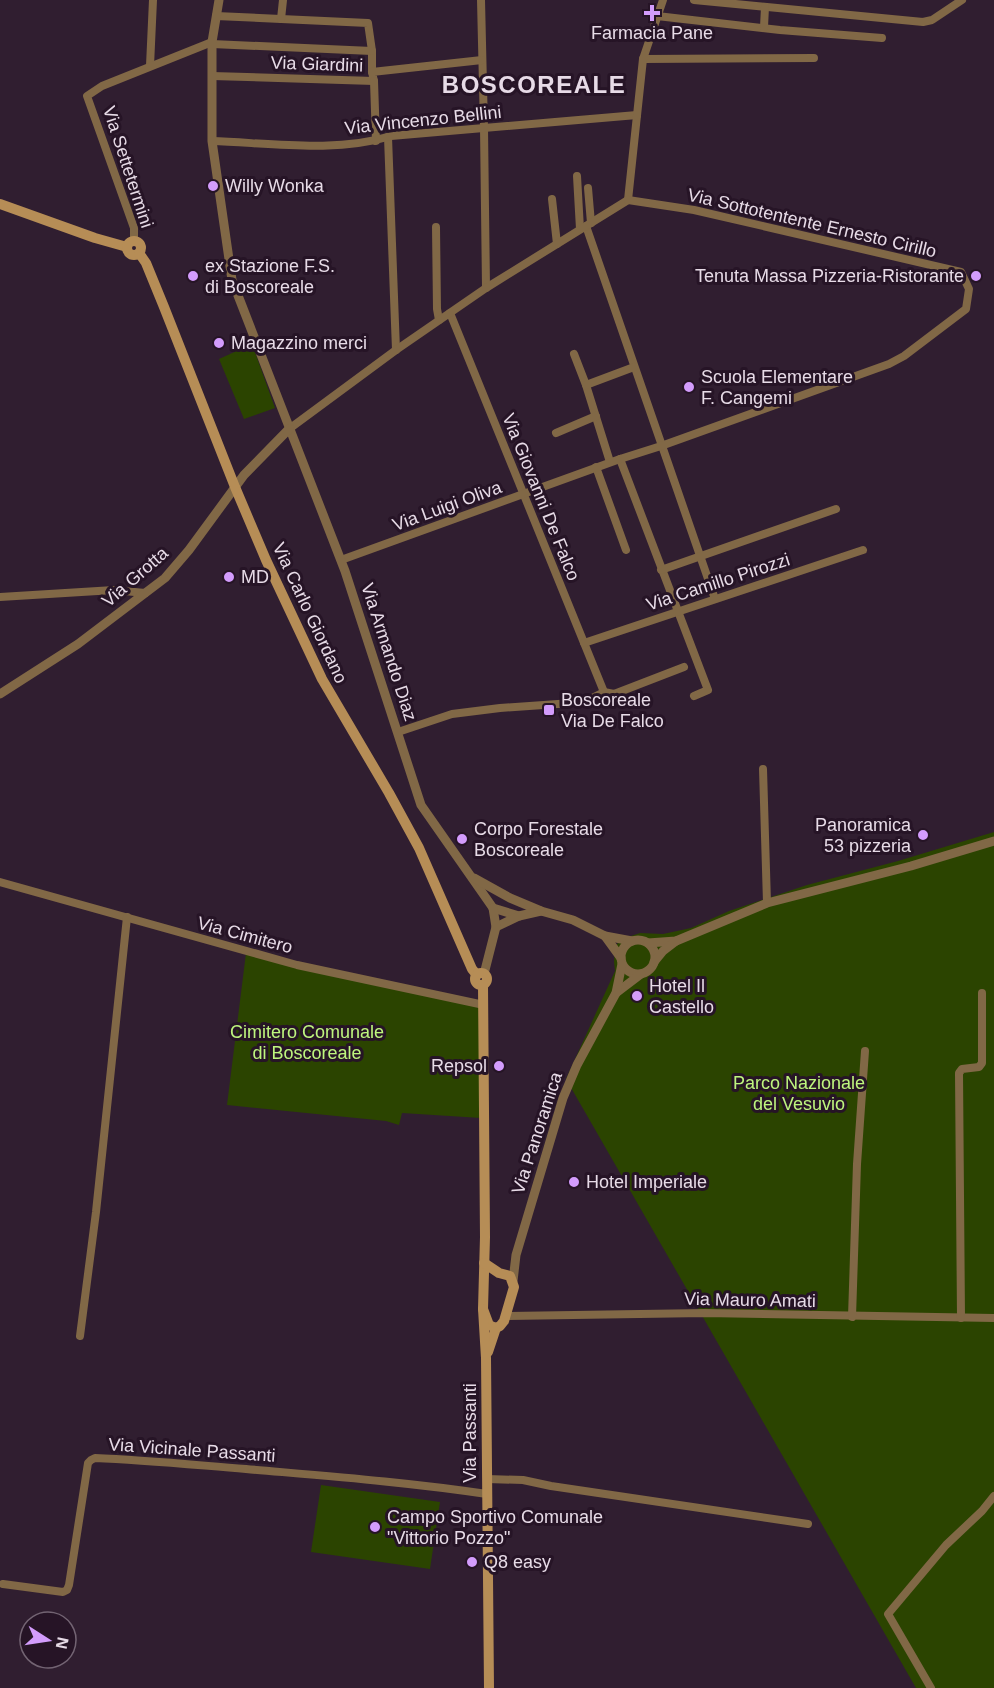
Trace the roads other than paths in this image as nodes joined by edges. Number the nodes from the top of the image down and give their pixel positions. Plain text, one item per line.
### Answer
1 (153, 0) edge
2 (219, 0) edge
3 (283, 0) edge
4 (481, 0) edge
5 (663, 0) edge
6 (694, 0) edge
7 (962, 0) edge
8 (765, 7) junction
9 (216, 16) junction
10 (657, 16) junction
11 (281, 19) junction
12 (764, 27) junction
13 (882, 38) dead end
14 (212, 43) junction
15 (372, 51) junction
16 (814, 58) dead end
17 (643, 59) junction
18 (482, 60) junction
19 (150, 66) junction
20 (372, 72) junction
21 (212, 76) junction
22 (374, 81) junction
23 (637, 115) junction
24 (484, 128) junction
25 (388, 137) junction
26 (212, 141) junction
27 (375, 141) junction
28 (577, 176) dead end
29 (588, 188) dead end
30 (552, 199) dead end
31 (628, 200) junction
32 (0, 204) edge
33 (586, 226) junction
34 (436, 227) dead end
35 (131, 244) junction
36 (557, 244) junction
37 (486, 288) junction
38 (967, 299) joint
39 (450, 314) junction
40 (439, 320) junction
41 (396, 351) junction
42 (574, 354) dead end
43 (634, 367) junction
44 (585, 385) junction
45 (596, 416) junction
46 (289, 429) junction
47 (556, 433) dead end
48 (661, 446) junction
49 (620, 459) junction
50 (610, 462) junction
51 (596, 467) junction
52 (235, 487) junction
53 (523, 494) junction
54 (836, 510) dead end
55 (626, 550) dead end
56 (863, 550) dead end
57 (700, 557) junction
58 (341, 560) junction
59 (661, 570) junction
60 (145, 593) junction
61 (0, 597) edge
62 (715, 599) junction
63 (677, 612) junction
64 (584, 643) junction
65 (684, 667) dead end
66 (604, 692) junction
67 (0, 694) edge
68 (694, 696) dead end
69 (398, 732) junction
70 (763, 769) dead end
71 (994, 841) edge
72 (472, 877) junction
73 (0, 882) edge
74 (510, 898) junction
75 (767, 903) junction
76 (493, 908) junction
77 (540, 911) junction
78 (519, 916) junction
79 (127, 917) junction
80 (496, 927) junction
81 (604, 936) junction
82 (676, 940) junction
83 (632, 941) junction
84 (648, 943) junction
85 (621, 961) junction
86 (654, 963) junction
87 (641, 974) junction
88 (481, 978) junction
89 (616, 993) junction
90 (982, 993) dead end
91 (484, 1005) junction
92 (865, 1051) dead end
93 (484, 1263) junction
94 (505, 1276) junction
95 (483, 1294) junction
96 (483, 1309) junction
97 (506, 1316) junction
98 (852, 1317) junction
99 (961, 1318) junction
100 (994, 1318) edge
101 (496, 1328) junction
102 (80, 1336) dead end
103 (486, 1358) junction
104 (487, 1479) junction
105 (487, 1494) junction
106 (994, 1496) edge
107 (808, 1524) dead end
108 (3, 1584) dead end
109 (489, 1688) edge
110 (931, 1688) edge

1 - 19 street
2 - 9 street, Via Armando Diaz
3 - 11 street
4 - 18 street
5 - 10 street
6 - 8 street
7 - 8 street
8 - 12 street
9 - 11 street
9 - 14 street, Via Armando Diaz
10 - 12 street
10 - 17 street
11 - 15 street
12 - 13 street
14 - 15 street
14 - 19 street, Via Settetermini
14 - 21 street, Via Armando Diaz
15 - 20 street
16 - 17 street
17 - 23 street
18 - 20 street, Via Giardini
18 - 24 street
19 - 35 street, Via Settetermini
20 - 22 street, Via Giardini
21 - 22 street, Via Giardini
21 - 26 street, Via Armando Diaz
22 - 27 street
23 - 24 street, Via Vincenzo Bellini
23 - 31 street
24 - 25 street, Via Vincenzo Bellini
24 - 37 street
25 - 27 street, Via Vincenzo Bellini
25 - 41 street
26 - 27 street, Via Vincenzo Bellini
26 - 46 street, Via Armando Diaz
28 - 33 street
29 - 33 street
30 - 36 street
31 - 33 street
31 - 38 street, Via Sottotentente Ernesto Cirillo
32 - 35 main road, Via Settetermini
33 - 36 street
33 - 43 street
34 - 40 street
35 - 52 main road, Via Carlo Giordano
36 - 37 street
37 - 39 street
38 - 48 street, Via Luigi Oliva
39 - 40 street
39 - 53 street, Via Giovanni De Falco
40 - 41 street
41 - 46 street
42 - 44 street
43 - 44 street
43 - 48 street
44 - 45 street
45 - 47 street
45 - 50 street
46 - 52 street, Via Grotta
46 - 58 street, Via Armando Diaz
48 - 49 street, Via Luigi Oliva
48 - 57 street
49 - 50 street, Via Luigi Oliva
49 - 59 street
50 - 51 street, Via Luigi Oliva
51 - 53 street, Via Luigi Oliva
51 - 55 street
52 - 60 street, Via Grotta
52 - 88 main road, Via Carlo Giordano
53 - 58 street, Via Luigi Oliva
53 - 64 street, Via Giovanni De Falco
54 - 57 street
56 - 62 street, Via Camillo Pirozzi
57 - 59 street
57 - 62 street
58 - 69 street, Via Armando Diaz
59 - 63 street
60 - 61 street
60 - 67 street, Via Grotta
62 - 63 street, Via Camillo Pirozzi
63 - 64 street, Via Camillo Pirozzi
63 - 68 street
64 - 66 street, Via Giovanni De Falco
65 - 66 street
66 - 69 street
69 - 72 street, Via Armando Diaz
70 - 75 street
71 - 75 street, Via Panoramica
72 - 74 street, Via Armando Diaz
72 - 76 street, Via Armando Diaz
73 - 79 street, Via Cimitero
74 - 76 street
74 - 77 street, Via Armando Diaz
75 - 82 street, Via Panoramica
76 - 78 street
76 - 80 street, Via Passanti
77 - 78 street, Via Armando Diaz
77 - 81 street, Via Armando Diaz
78 - 80 street, Via Armando Diaz
79 - 91 street, Via Cimitero
79 - 102 street
80 - 88 street, Via Passanti
81 - 83 street, Via Panoramica
81 - 85 street
82 - 84 street, Via Panoramica
82 - 86 street, Via Panoramica
83 - 84 street, Via Panoramica
83 - 85 street, Via Panoramica
84 - 86 street
85 - 87 street
85 - 89 street, Via Panoramica
86 - 87 street, Via Panoramica
87 - 89 street, Via Panoramica
88 - 91 main road, Via Passanti
89 - 94 street, Via Panoramica
90 - 99 street
91 - 93 main road, Via Passanti
92 - 98 street
93 - 94 main road
93 - 95 main road, Via Passanti
94 - 95 main road
94 - 97 main road, Via Passanti
95 - 96 main road, Via Passanti
96 - 101 main road
96 - 103 main road, Via Passanti
97 - 98 street, Via Mauro Amati
97 - 101 main road, Via Passanti
98 - 99 street, Via Mauro Amati
99 - 100 street, Via Mauro Amati
101 - 103 main road, Via Passanti
103 - 104 main road, Via Passanti
104 - 105 main road, Via Passanti
104 - 107 street
105 - 108 street, Via Vicinale Passanti
105 - 109 main road, Via Passanti
106 - 110 street

